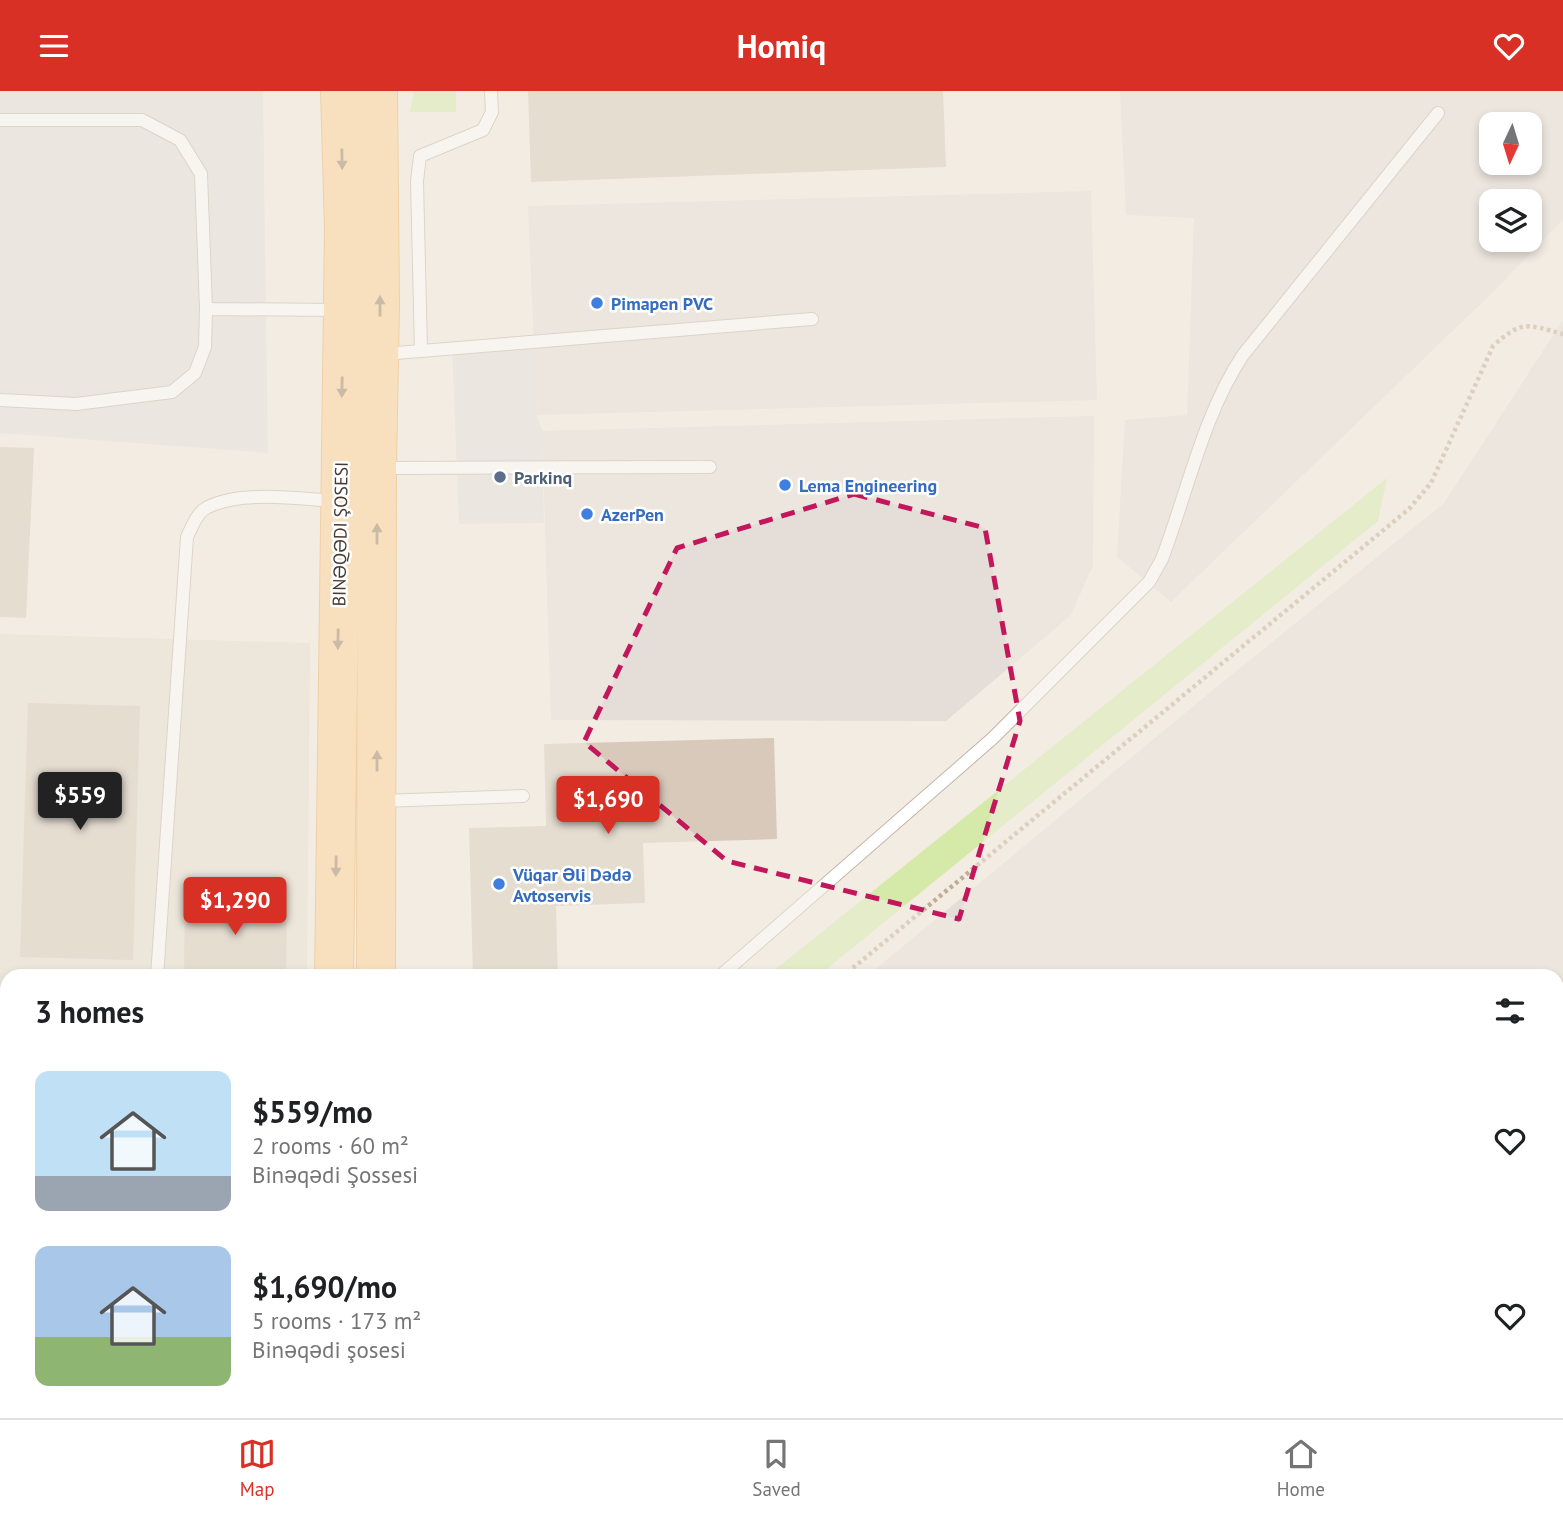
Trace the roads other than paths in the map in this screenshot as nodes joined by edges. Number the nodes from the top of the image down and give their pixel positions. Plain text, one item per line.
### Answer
1 (340, 91) edge
2 (491, 91) edge
3 (378, 93) edge
4 (1438, 113) dead end
5 (0, 120) edge
6 (206, 309) junction
7 (343, 310) junction
8 (812, 319) dead end
9 (421, 351) junction
10 (380, 354) junction
11 (0, 400) edge
12 (710, 467) dead end
13 (377, 468) junction
14 (340, 501) junction
15 (523, 796) dead end
16 (377, 801) junction
17 (158, 969) edge
18 (334, 969) edge
19 (376, 969) edge
20 (728, 969) edge

1 -> 7 main road, BINƏQƏDI ŞOSESI
2 - 9 lane
10 -> 3 main road, BINƏQƏDI ŞOSESI
4 - 20 lane
5 - 6 lane
6 - 7 lane
6 - 11 lane
7 -> 14 main road, BINƏQƏDI ŞOSESI
8 - 9 lane
9 - 10 lane
10 - 13 main road, BINƏQƏDI ŞOSESI
12 - 13 lane
16 -> 13 main road, BINƏQƏDI ŞOSESI
14 - 17 lane
14 -> 18 main road, BINƏQƏDI ŞOSESI
15 - 16 lane
16 - 19 main road, BINƏQƏDI ŞOSESI

